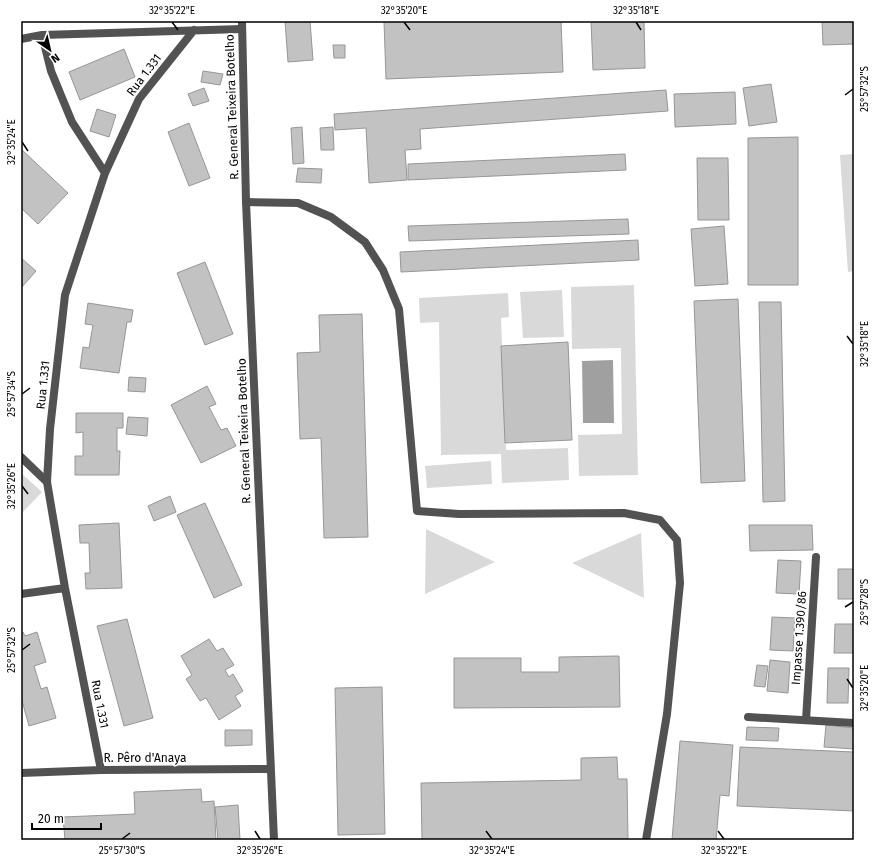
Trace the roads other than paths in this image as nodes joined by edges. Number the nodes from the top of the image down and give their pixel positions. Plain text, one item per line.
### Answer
1 (242, 25) edge
2 (194, 30) junction
3 (42, 35) junction
4 (21, 39) edge
5 (105, 173) junction
6 (246, 202) junction
7 (21, 457) edge
8 (47, 482) junction
9 (816, 557) dead end
10 (65, 588) junction
11 (21, 594) edge
12 (748, 717) dead end
13 (806, 720) junction
14 (854, 723) edge
15 (101, 770) junction
16 (270, 770) junction
17 (21, 773) edge
18 (274, 840) edge
19 (646, 840) edge

1 - 2 street
1 - 6 street, R. General Teixeira Botelho
2 - 3 street
2 - 5 street, Rua 1.331
3 - 4 street
3 - 5 street
5 - 8 street, Rua 1.331
6 - 16 street, R. General Teixeira Botelho
6 - 19 street
7 - 8 street
8 - 10 street, Rua 1.331
9 - 13 street, Impasse 1.390/86
10 - 11 street
10 - 15 street, Rua 1.331
12 - 13 street
13 - 14 street
15 - 16 street, R. Pêro d'Anaya
15 - 17 street, R. Pêro d'Anaya
16 - 18 street, R. General Teixeira Botelho

